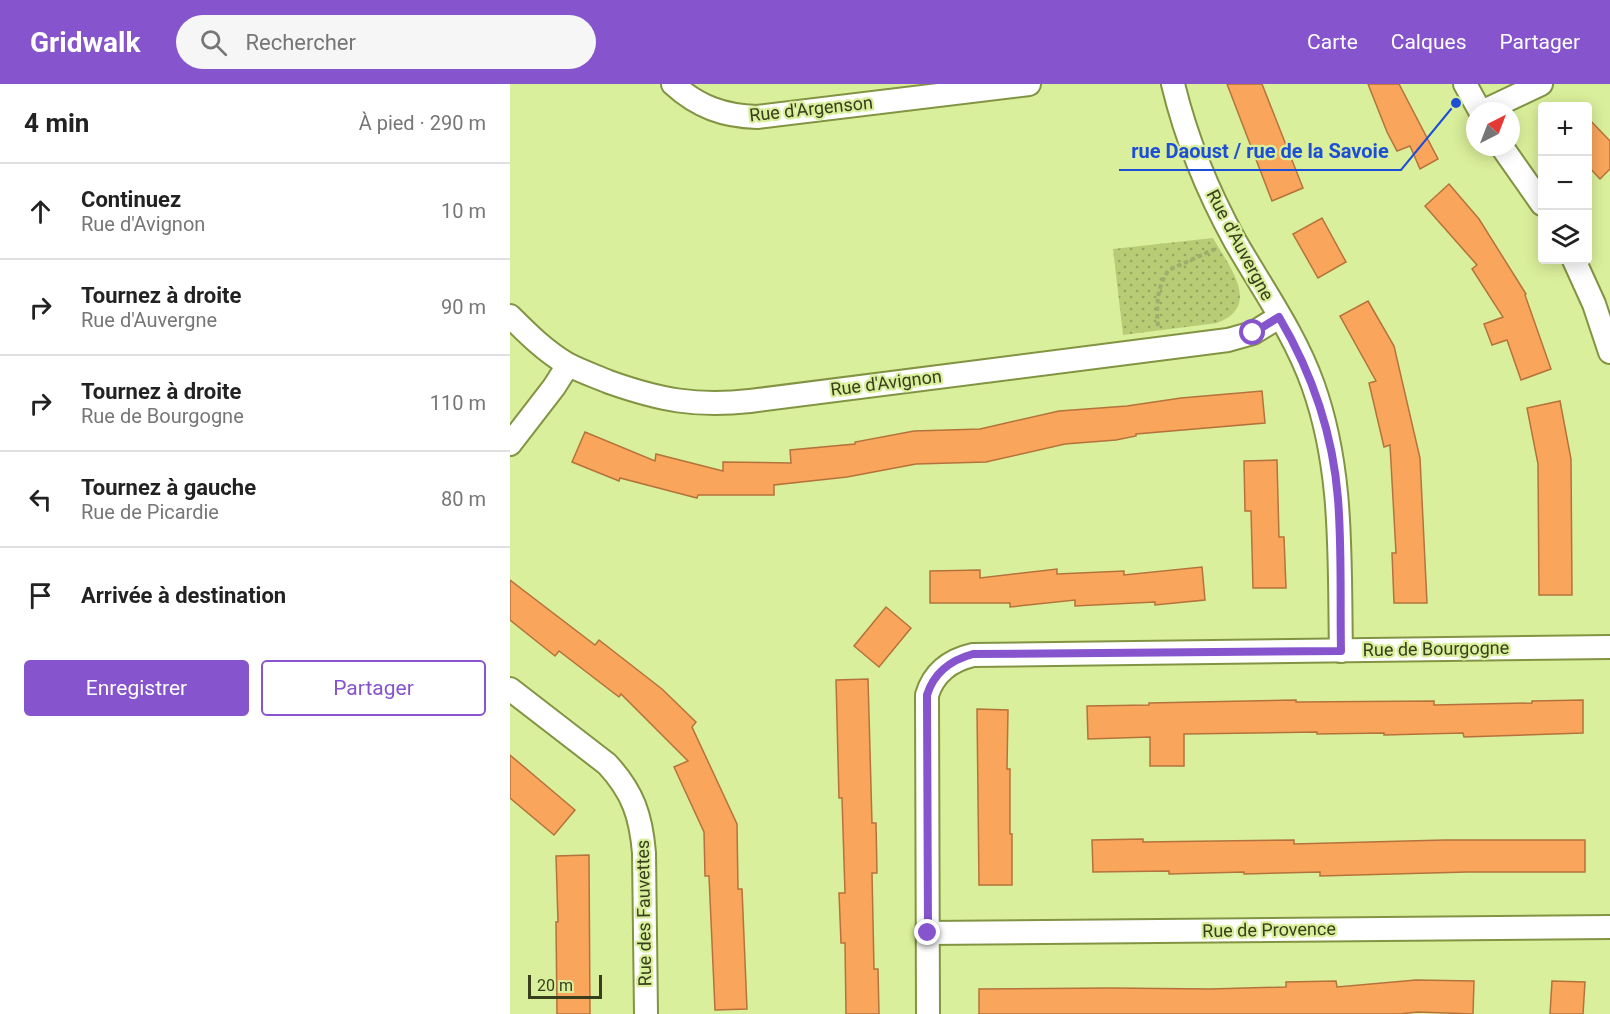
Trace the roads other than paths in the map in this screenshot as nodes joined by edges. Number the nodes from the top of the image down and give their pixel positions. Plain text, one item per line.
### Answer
1 (673, 84) edge
2 (1029, 84) edge
3 (1173, 84) edge
4 (1466, 84) edge
5 (1540, 84) edge
6 (916, 91) edge
7 (1477, 102) edge
8 (1501, 102) edge
9 (1508, 156) edge
10 (1538, 198) edge
11 (1576, 264) edge
12 (510, 316) edge
13 (1279, 317) junction
14 (1610, 352) edge
15 (568, 364) junction
16 (510, 444) edge
17 (1610, 647) edge
18 (1341, 651) junction
19 (510, 689) edge
20 (1610, 927) edge
21 (928, 933) junction
22 (646, 1014) edge
23 (928, 1014) edge

1 - 6 street, Rue d'Argenson
2 - 6 street, Rue d'Argenson
3 - 13 street, Rue d'Auvergne
4 - 7 street
5 - 8 street
9 - 10 street
11 - 14 street
12 - 15 street, Rue d'Avignon
13 - 15 street, Rue d'Avignon
13 - 18 street, Rue d'Auvergne
15 - 16 street
17 - 18 street, Rue de Bourgogne
18 - 21 street, Rue de Bourgogne
19 - 22 street, Rue des Fauvettes
20 - 21 street, Rue de Provence
21 - 23 street

